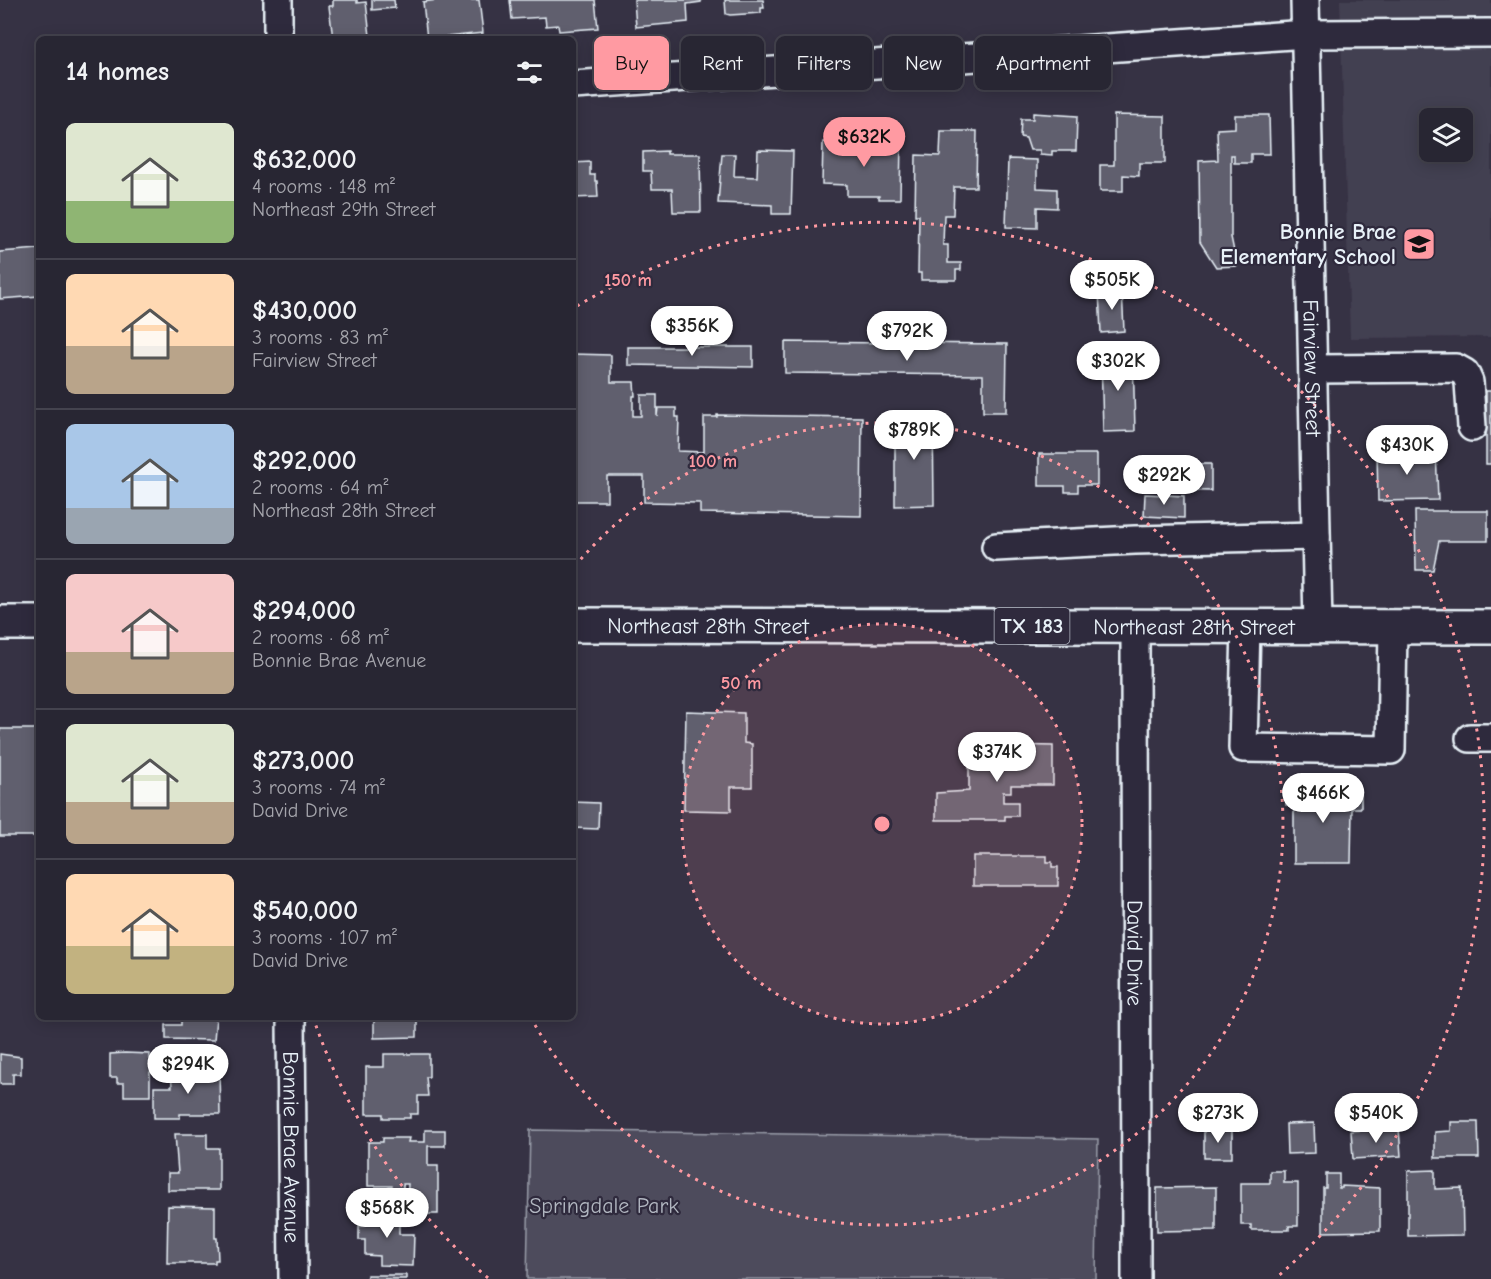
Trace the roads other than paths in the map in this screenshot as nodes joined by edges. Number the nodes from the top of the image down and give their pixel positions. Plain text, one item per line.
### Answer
1 (278, 0) edge
2 (1305, 0) edge
3 (1491, 33) edge
4 (1306, 34) junction
5 (278, 36) edge
6 (576, 85) edge
7 (1313, 369) junction
8 (1472, 427) dead end
9 (1316, 536) junction
10 (996, 547) dead end
11 (0, 623) edge
12 (36, 623) edge
13 (576, 625) edge
14 (1135, 626) junction
15 (1246, 626) junction
16 (1318, 626) junction
17 (1392, 627) junction
18 (1491, 627) edge
19 (291, 1020) edge
20 (293, 1279) edge
21 (1136, 1279) edge

1 - 5 street
2 - 4 street, Fairview Street
3 - 4 street
4 - 6 street
4 - 7 street, Fairview Street
7 - 8 street
7 - 9 street, Fairview Street
9 - 10 street
9 - 16 street, Fairview Street
11 - 12 main road
13 - 14 main road, Northeast 28th Street / TX 183
14 - 15 main road, Northeast 28th Street / TX 183
14 - 21 street, David Drive
15 - 16 main road, Northeast 28th Street / TX 183
15 - 17 street
16 - 17 main road, Northeast 28th Street / TX 183
17 - 18 main road, Northeast 28th Street / TX 183
19 - 20 street, Bonnie Brae Avenue

